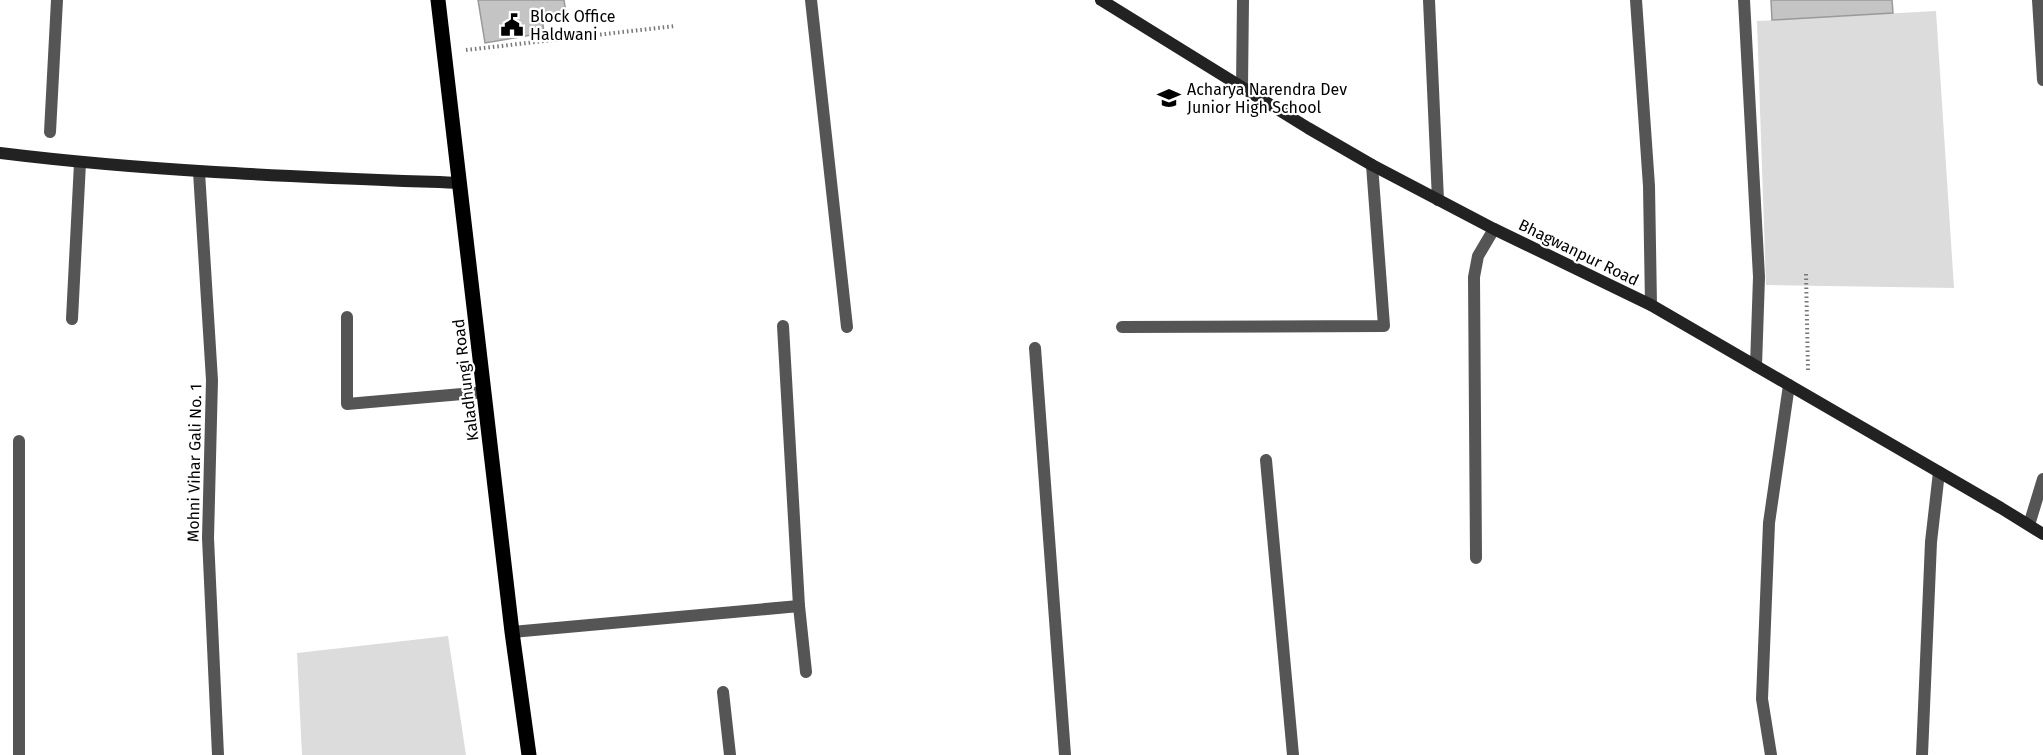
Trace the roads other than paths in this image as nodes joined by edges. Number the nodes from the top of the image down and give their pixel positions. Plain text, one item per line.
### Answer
1 (57, 0) edge
2 (438, 0) edge
3 (811, 0) edge
4 (1101, 0) edge
5 (1243, 0) edge
6 (1429, 0) edge
7 (1636, 0) edge
8 (1744, 0) edge
9 (2038, 0) edge
10 (2043, 80) edge
11 (1242, 86) junction
12 (50, 132) dead end
13 (0, 153) edge
14 (80, 163) junction
15 (1372, 165) junction
16 (199, 172) junction
17 (460, 183) junction
18 (1438, 200) junction
19 (1494, 229) junction
20 (1650, 305) junction
21 (347, 317) dead end
22 (72, 319) dead end
23 (783, 326) dead end
24 (848, 327) dead end
25 (1122, 327) dead end
26 (1035, 348) dead end
27 (1756, 366) junction
28 (1789, 385) junction
29 (485, 392) junction
30 (19, 441) dead end
31 (1266, 460) dead end
32 (1939, 472) junction
33 (2043, 479) edge
34 (2029, 525) junction
35 (2043, 534) edge
36 (1476, 558) dead end
37 (799, 606) junction
38 (512, 632) junction
39 (806, 672) dead end
40 (723, 692) dead end
41 (19, 755) edge
42 (218, 755) edge
43 (529, 755) edge
44 (730, 755) edge
45 (1065, 755) edge
46 (1293, 755) edge
47 (1771, 755) edge
48 (1922, 755) edge

1 - 12 street
2 - 17 main road, Kaladhungi Road
3 - 24 street
4 - 11 street, Bhagwanpur Road
5 - 11 street
6 - 18 street
7 - 20 street
8 - 27 street
9 - 10 street
11 - 15 street, Bhagwanpur Road
13 - 14 street
14 - 16 street
14 - 22 street
15 - 18 street, Bhagwanpur Road
15 - 25 street
16 - 17 street
16 - 42 street, Mohni Vihar Gali No. 1
17 - 29 main road, Kaladhungi Road
18 - 19 street, Bhagwanpur Road
19 - 20 street, Bhagwanpur Road
19 - 36 street
20 - 27 street, Bhagwanpur Road
21 - 29 street
23 - 37 street
26 - 45 street
27 - 28 street, Bhagwanpur Road
28 - 32 street, Bhagwanpur Road
28 - 47 street
29 - 38 main road, Kaladhungi Road
30 - 41 street
31 - 46 street
32 - 34 street, Bhagwanpur Road
32 - 48 street
33 - 34 street
34 - 35 street, Bhagwanpur Road
37 - 38 street
37 - 39 street
38 - 43 main road, Kaladhungi Road
40 - 44 street

